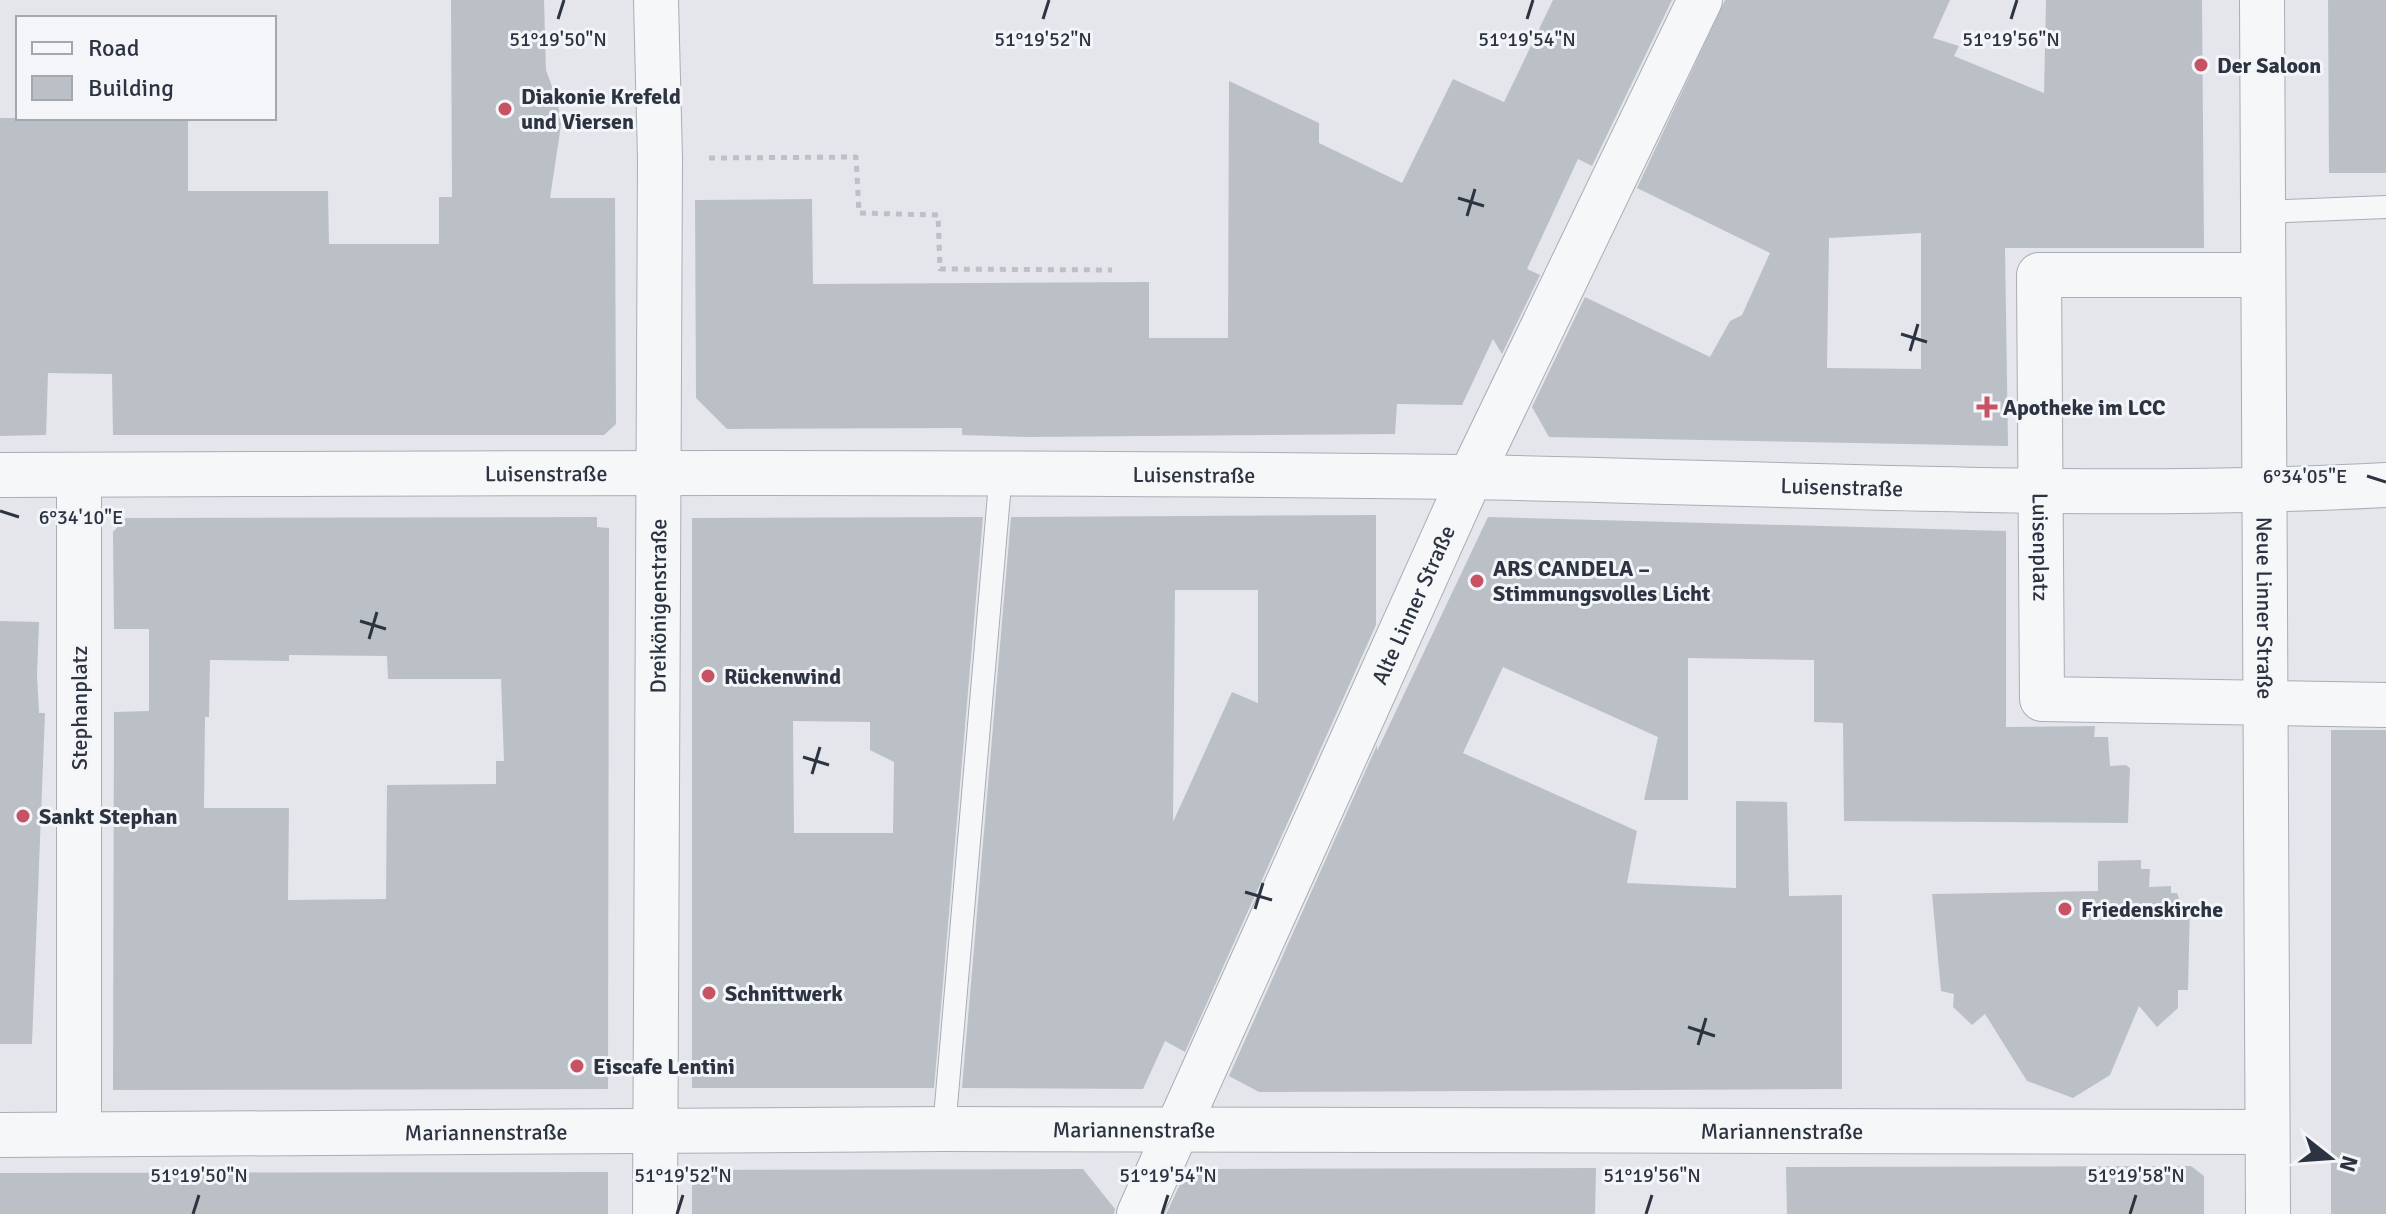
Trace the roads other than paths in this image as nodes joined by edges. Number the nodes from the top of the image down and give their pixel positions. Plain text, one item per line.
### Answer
1 (656, 0) edge
2 (1700, 0) edge
3 (2262, 0) edge
4 (2386, 207) edge
5 (2263, 212) junction
6 (2263, 275) junction
7 (659, 472) junction
8 (1001, 472) junction
9 (0, 475) edge
10 (79, 475) junction
11 (1470, 478) junction
12 (2386, 485) edge
13 (2039, 489) junction
14 (2264, 489) junction
15 (2267, 705) junction
16 (2386, 705) edge
17 (944, 1129) junction
18 (1178, 1131) junction
19 (2267, 1132) junction
20 (656, 1133) junction
21 (79, 1134) junction
22 (0, 1135) edge
23 (655, 1214) edge
24 (1139, 1214) edge
25 (2268, 1214) edge

1 - 7 street, Dreikönigenstraße
2 - 11 street, Alte Linner Straße
3 - 5 street, Neue Linner Straße
4 - 5 lane
5 - 6 street, Neue Linner Straße
6 - 13 street, Luisenplatz
6 - 14 street, Neue Linner Straße
7 - 8 street, Luisenstraße
7 - 10 street, Luisenstraße
7 - 20 street, Dreikönigenstraße
8 - 11 street, Luisenstraße
8 - 17 lane
9 - 10 street, Luisenstraße
10 - 21 street, Stephanplatz
11 - 13 street, Luisenstraße
11 - 18 street, Alte Linner Straße
12 - 14 street, Luisenstraße
13 - 14 street, Luisenstraße
13 - 15 street, Luisenplatz
14 - 15 street, Neue Linner Straße
15 - 16 street, Luisenplatz
15 - 19 street, Neue Linner Straße
17 - 18 street, Mariannenstraße
17 - 20 street, Mariannenstraße
18 - 19 street, Mariannenstraße
18 - 24 street, Alte Linner Straße
19 - 25 street, Neue Linner Straße
20 - 21 street, Mariannenstraße
20 - 23 street, Dreikönigenstraße
21 - 22 street, Mariannenstraße

